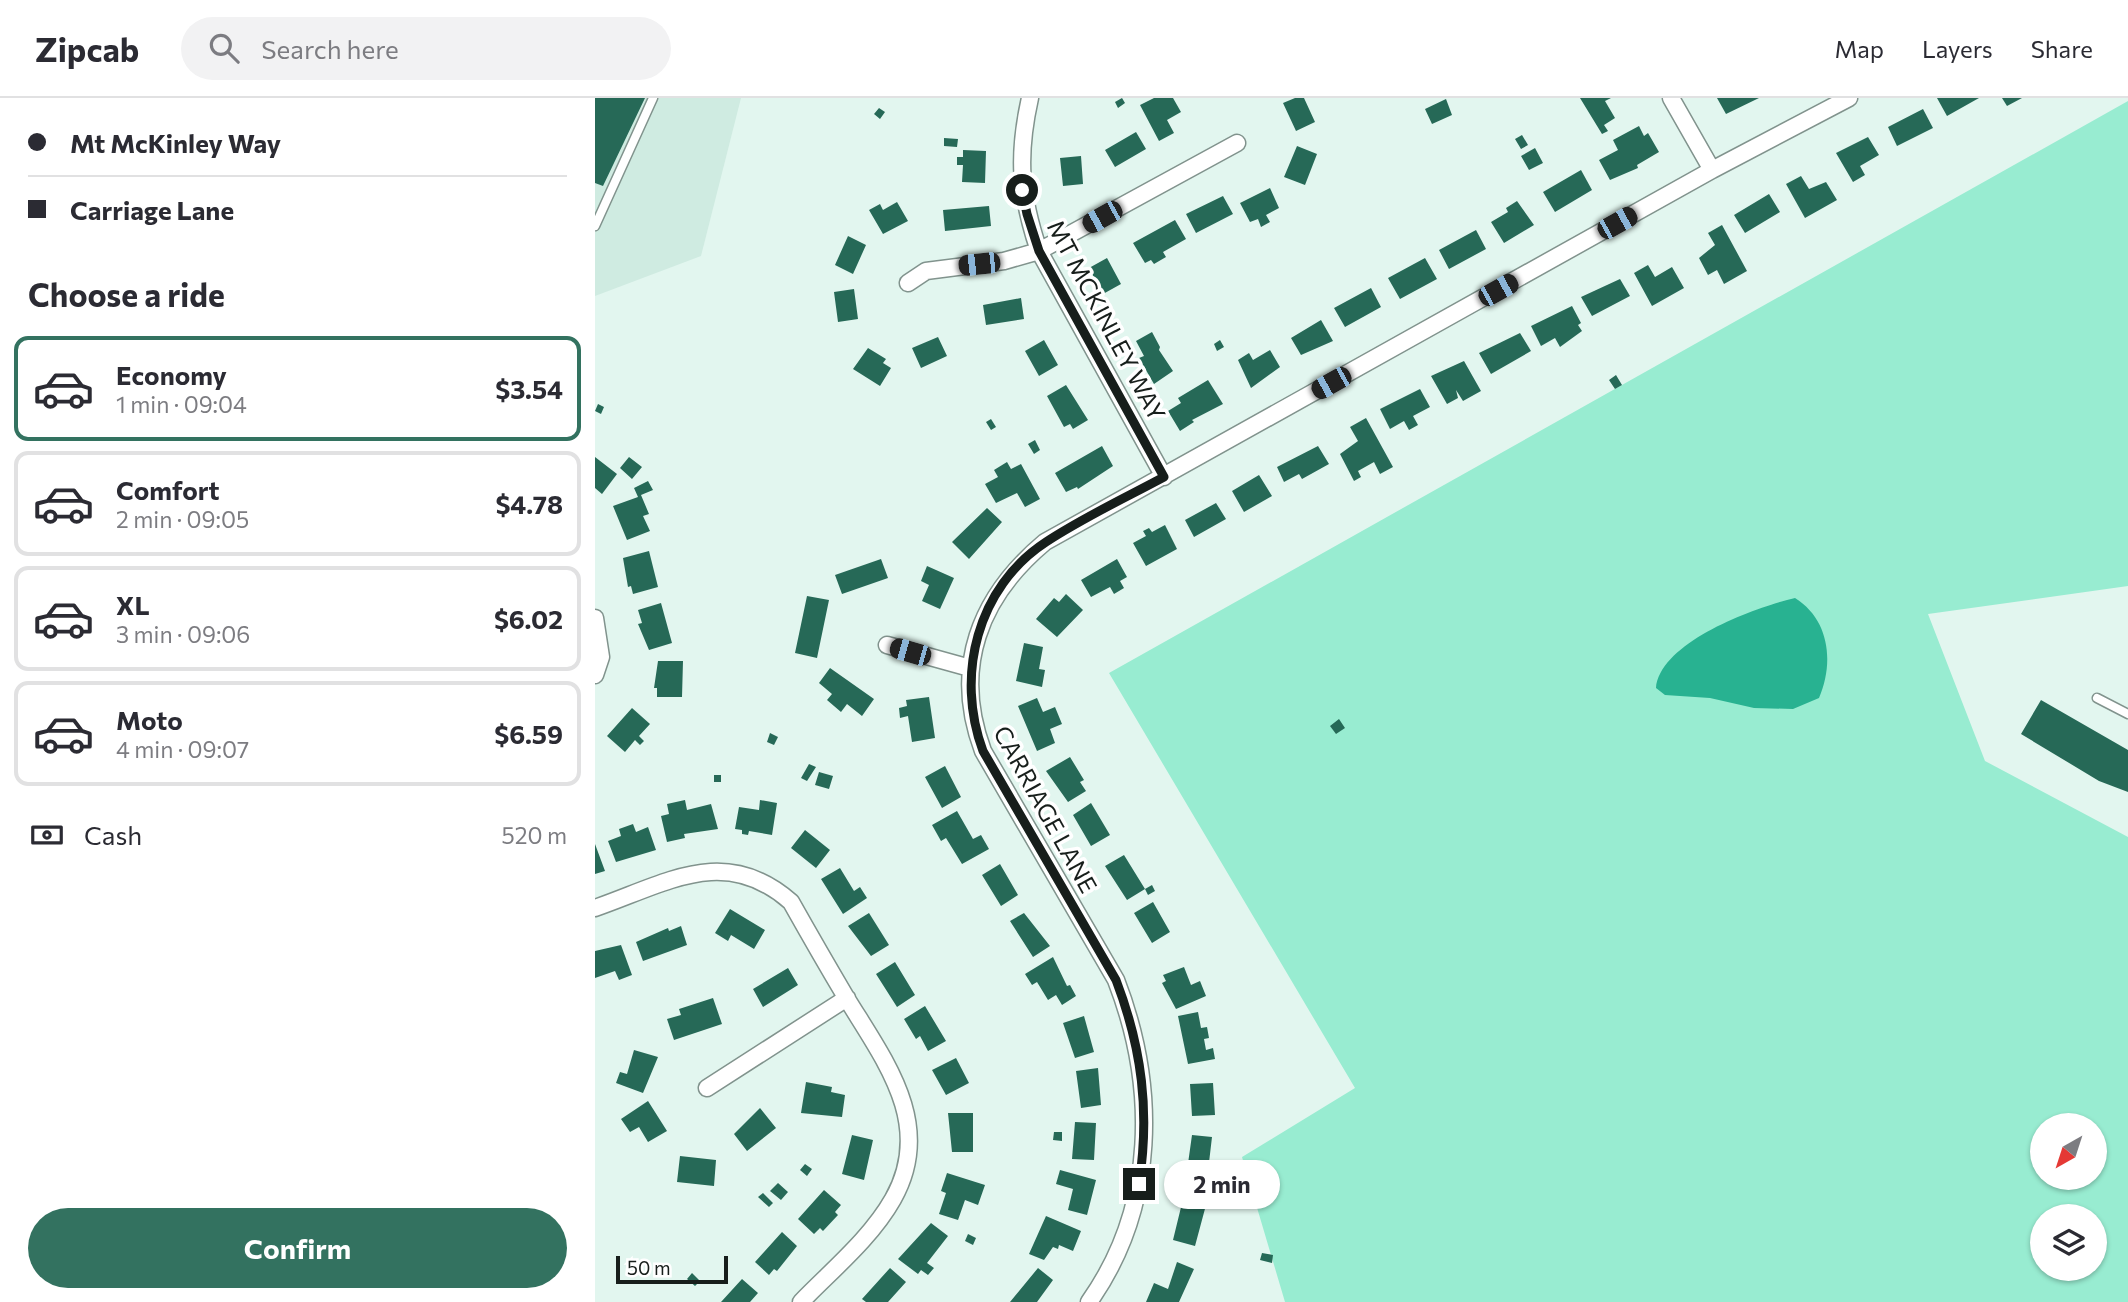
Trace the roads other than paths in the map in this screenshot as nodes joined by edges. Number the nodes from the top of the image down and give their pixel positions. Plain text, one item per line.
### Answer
1 (653, 98) edge
2 (1030, 98) edge
3 (1671, 98) edge
4 (1849, 98) edge
5 (1237, 143) dead end
6 (1712, 170) junction
7 (595, 201) edge
8 (605, 206) junction
9 (595, 226) edge
10 (1039, 251) junction
11 (908, 282) dead end
12 (1164, 477) junction
13 (595, 618) edge
14 (887, 645) dead end
15 (969, 668) junction
16 (595, 675) edge
17 (2097, 698) dead end
18 (2128, 713) edge
19 (595, 908) edge
20 (847, 998) junction
21 (706, 1088) dead end
22 (801, 1302) edge
23 (1090, 1302) edge

1 - 8 lane
2 - 10 street, MT MCKINLEY WAY
3 - 6 street
4 - 6 street, CARRIAGE LANE
5 - 10 street
6 - 12 street, CARRIAGE LANE
7 - 8 lane
8 - 9 lane
10 - 11 street
10 - 12 street, MT MCKINLEY WAY
12 - 15 street, CARRIAGE LANE
13 - 16 street
14 - 15 street
15 - 23 street, CARRIAGE LANE
17 - 18 lane
19 - 20 street
20 - 21 street
20 - 22 street

